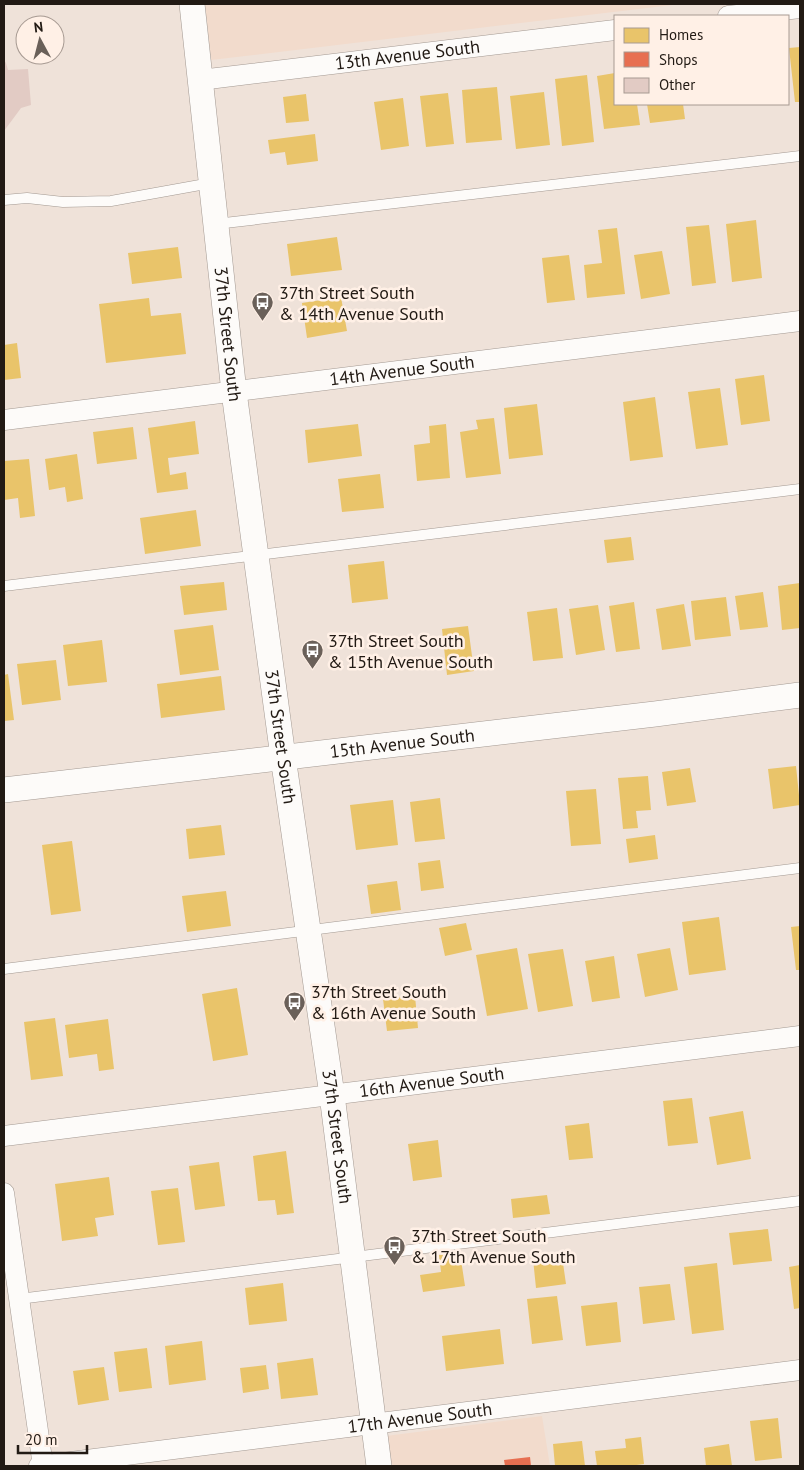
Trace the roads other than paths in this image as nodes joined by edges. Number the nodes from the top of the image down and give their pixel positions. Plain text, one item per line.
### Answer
1 (192, 4) edge
2 (800, 8) edge
3 (737, 15) edge
4 (614, 30) edge
5 (200, 80) junction
6 (800, 156) edge
7 (212, 183) junction
8 (4, 200) edge
9 (216, 224) junction
10 (800, 321) edge
11 (234, 392) junction
12 (4, 420) edge
13 (800, 489) edge
14 (256, 556) junction
15 (4, 586) edge
16 (800, 695) edge
17 (283, 757) junction
18 (4, 790) edge
19 (800, 868) edge
20 (308, 930) junction
21 (4, 969) edge
22 (800, 1036) edge
23 (332, 1095) junction
24 (4, 1136) edge
25 (4, 1193) edge
26 (800, 1201) edge
27 (352, 1258) junction
28 (19, 1299) junction
29 (800, 1370) edge
30 (373, 1424) junction
31 (39, 1466) edge
32 (43, 1466) edge
33 (379, 1466) edge

1 - 5 street, 37th Street South
2 - 3 street
4 - 5 street, 13th Avenue South
5 - 7 street, 37th Street South
6 - 9 lane
7 - 8 lane
7 - 9 street, 37th Street South
9 - 11 street, 37th Street South
10 - 11 street, 14th Avenue South
11 - 12 street, 14th Avenue South
11 - 14 street, 37th Street South
13 - 14 lane
14 - 15 lane
14 - 17 street, 37th Street South
16 - 17 street, 15th Avenue South
17 - 18 street, 15th Avenue South
17 - 20 street, 37th Street South
19 - 20 lane
20 - 21 lane
20 - 23 street, 37th Street South
22 - 23 street, 16th Avenue South
23 - 24 street, 16th Avenue South
23 - 27 street, 37th Street South
25 - 28 street
26 - 27 lane
27 - 28 lane
27 - 30 street, 37th Street South
28 - 32 street
29 - 30 street, 17th Avenue South
30 - 32 street, 17th Avenue South
30 - 33 street, 37th Street South
31 - 32 street, 17th Avenue South

